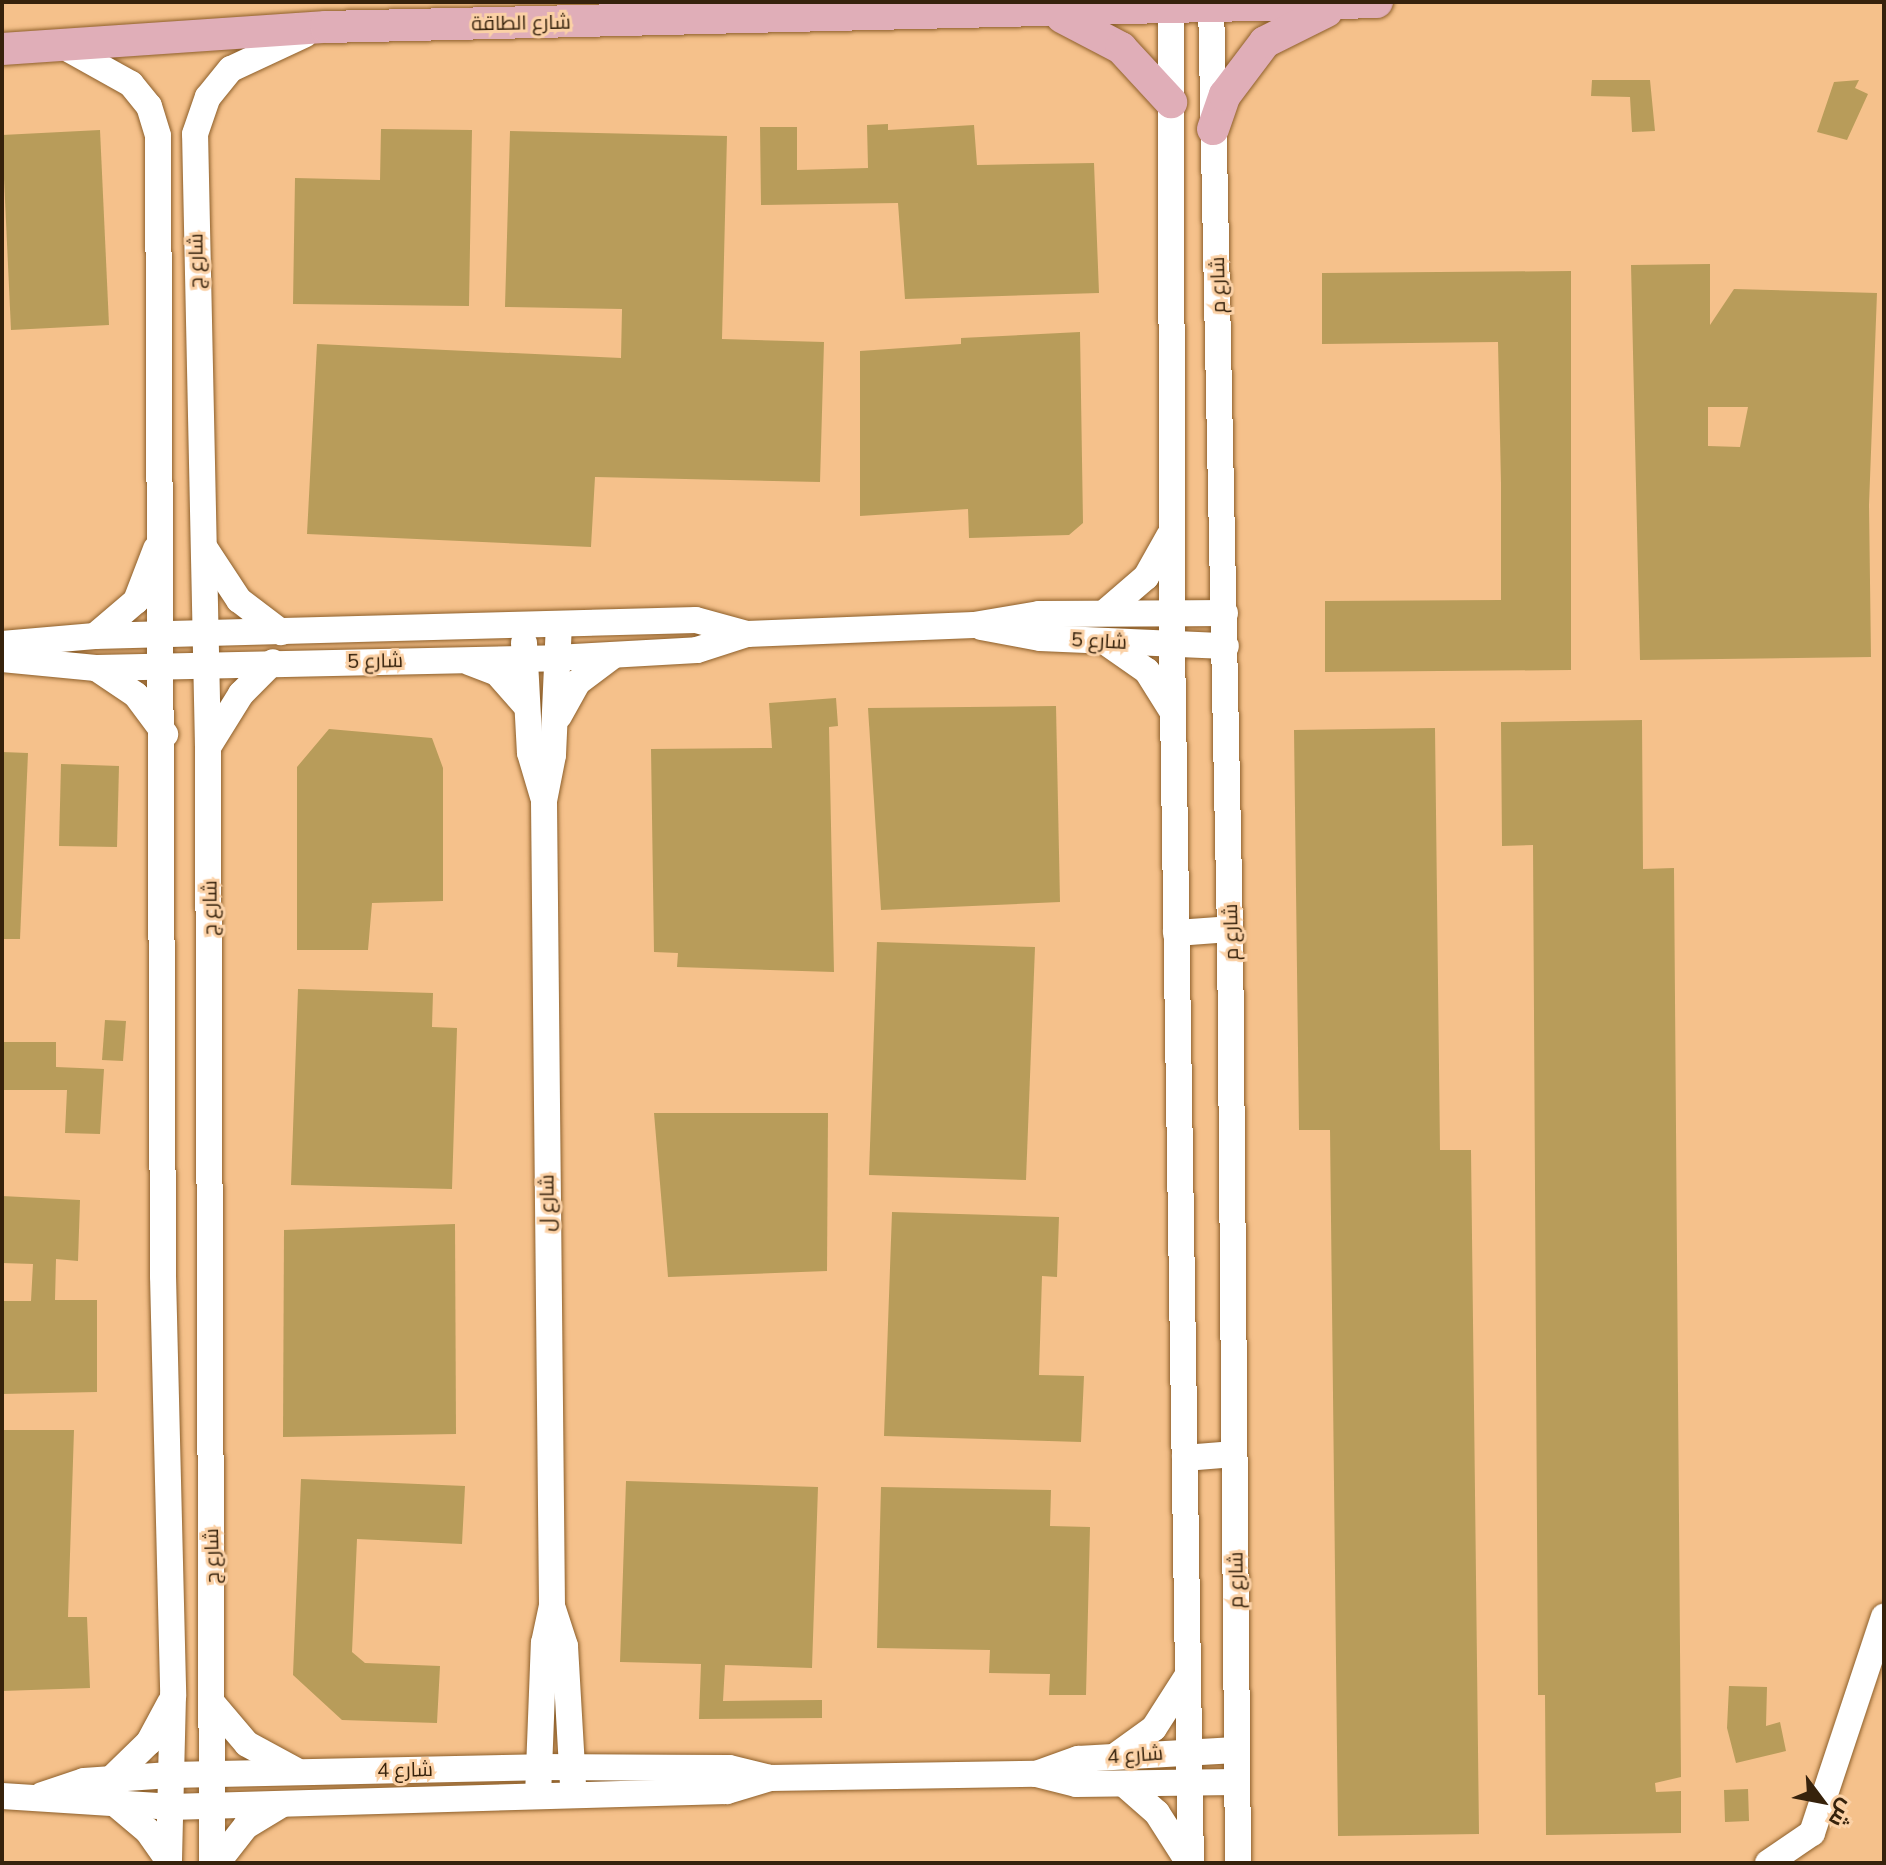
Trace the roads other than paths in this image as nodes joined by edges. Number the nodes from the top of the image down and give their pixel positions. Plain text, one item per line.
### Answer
1 (900, 2) edge
2 (1377, 2) edge
3 (1352, 3) edge
4 (1172, 4) edge
5 (1211, 4) edge
6 (1056, 14) junction
7 (805, 15) junction
8 (326, 27) junction
9 (54, 42) junction
10 (2, 49) edge
11 (1171, 102) junction
12 (1213, 129) junction
13 (195, 338) junction
14 (158, 342) junction
15 (1172, 529) junction
16 (161, 534) junction
17 (206, 549) junction
18 (1172, 612) junction
19 (1104, 613) junction
20 (1225, 613) junction
21 (524, 625) junction
22 (559, 625) junction
23 (974, 625) junction
24 (281, 632) junction
25 (205, 634) junction
26 (747, 634) junction
27 (165, 635) junction
28 (95, 636) junction
29 (1104, 641) junction
30 (2, 644) edge
31 (1172, 644) junction
32 (1226, 646) junction
33 (616, 654) junction
34 (454, 658) junction
35 (556, 658) junction
36 (2, 659) edge
37 (524, 659) junction
38 (206, 662) junction
39 (273, 662) junction
40 (165, 665) junction
41 (96, 668) junction
42 (527, 707) junction
43 (1175, 716) junction
44 (556, 723) junction
45 (165, 734) junction
46 (208, 747) junction
47 (544, 801) junction
48 (1230, 929) junction
49 (1176, 933) junction
50 (165, 983) junction
51 (209, 984) junction
52 (206, 1275) junction
53 (163, 1276) junction
54 (1234, 1454) junction
55 (1185, 1458) junction
56 (552, 1606) junction
57 (1884, 1617) edge
58 (1189, 1671) junction
59 (173, 1696) junction
60 (213, 1704) junction
61 (1236, 1750) junction
62 (1188, 1751) junction
63 (1117, 1755) junction
64 (539, 1767) junction
65 (573, 1767) junction
66 (299, 1772) junction
67 (213, 1773) junction
68 (1036, 1774) junction
69 (170, 1775) junction
70 (770, 1778) junction
71 (111, 1779) junction
72 (1237, 1782) junction
73 (1189, 1783) junction
74 (1124, 1784) junction
75 (42, 1795) junction
76 (573, 1795) junction
77 (2, 1796) edge
78 (538, 1796) junction
79 (291, 1801) junction
80 (214, 1805) junction
81 (118, 1806) junction
82 (170, 1807) junction
83 (169, 1862) edge
84 (214, 1863) edge
85 (1190, 1863) edge
86 (1238, 1863) edge
87 (1768, 1863) edge

1 - 7 main road
2 - 3 main road, شارع الطاقة
3 - 5 main road, شارع الطاقة
3 - 12 main road
4 - 5 main road, شارع الطاقة
4 - 6 main road, شارع الطاقة
4 - 11 street
5 - 12 street, شارع م
6 - 7 main road, شارع الطاقة
6 - 11 main road
7 - 8 main road, شارع الطاقة
8 - 9 main road, شارع الطاقة
8 - 13 street, شارع ج
9 - 10 main road, شارع الطاقة
9 - 14 street, شارع ج
11 - 15 street
12 - 20 street, شارع م
13 - 14 street
13 - 17 street, شارع ج
14 - 16 street, شارع ج
15 - 18 street
15 - 19 street
16 - 27 street, شارع ج
16 - 28 street
17 - 24 street
17 - 25 street, شارع ج
18 - 19 street, شارع 5
18 - 20 street, شارع 5
18 - 31 street
19 - 23 street, شارع 5
20 - 32 street, شارع م
21 - 22 street, شارع 5
21 - 24 street, شارع 5
21 - 37 street, شارع ل
22 - 26 street, شارع 5
22 - 35 street, شارع ل
23 - 26 street, شارع 5
23 - 29 street, شارع 5
24 - 25 street, شارع 5
25 - 27 street, شارع 5
25 - 38 street, شارع ج
26 - 33 street, شارع 5
27 - 28 street, شارع 5
27 - 40 street, شارع ج
28 - 30 street, شارع 5
29 - 31 street, شارع 5
29 - 43 street
31 - 32 street, شارع 5
31 - 43 street
32 - 48 street, شارع م
33 - 35 street, شارع 5
33 - 44 street
34 - 37 street, شارع 5
34 - 39 street, شارع 5
34 - 42 street
35 - 37 street, شارع 5
35 - 44 street, شارع ل
36 - 41 street, شارع 5
37 - 42 street, شارع ل
38 - 39 street, شارع 5
38 - 40 street, شارع 5
38 - 46 street, شارع ج
39 - 46 street
40 - 41 street, شارع 5
40 - 45 street, شارع ج
41 - 45 street
42 - 47 street, شارع ل
43 - 49 street
44 - 47 street, شارع ل
45 - 50 street, شارع ج
46 - 51 street, شارع ج
47 - 56 street, شارع ل
48 - 49 street
48 - 54 street, شارع م
49 - 55 street
50 - 51 street
50 - 53 street, شارع ج
51 - 52 street, شارع ج
52 - 53 street
52 - 60 street, شارع ج
53 - 59 street, شارع ج
54 - 55 street
54 - 61 street, شارع م
55 - 58 street
56 - 64 street, شارع ل
56 - 65 street, شارع ل
57 - 87 street
58 - 62 street
58 - 63 street
59 - 69 street, شارع ج
59 - 71 street
60 - 66 street
60 - 67 street, شارع ج
61 - 62 street, شارع 4
61 - 72 street, شارع م
62 - 63 street, شارع 4
62 - 73 street
63 - 68 street, شارع 4
64 - 65 street, شارع 4
64 - 66 street, شارع 4
64 - 78 street, شارع ل
65 - 70 street, شارع 4
65 - 76 street, شارع ل
66 - 67 street, شارع 4
67 - 69 street, شارع 4
67 - 80 street, شارع ج
68 - 70 street, شارع 4
68 - 74 street, شارع 4
69 - 71 street, شارع 4
69 - 82 street, شارع ج
70 - 76 street, شارع 4
71 - 75 street, شارع 4
72 - 73 street, شارع 4
72 - 86 street, شارع م
73 - 74 street, شارع 4
73 - 85 street
74 - 85 street
75 - 77 street, شارع 4
75 - 81 street, شارع 4
76 - 78 street, شارع 4
78 - 79 street, شارع 4
79 - 80 street, شارع 4
79 - 84 street
80 - 82 street, شارع 4
80 - 84 street, شارع ج
81 - 82 street, شارع 4
81 - 83 street
82 - 83 street, شارع ج

